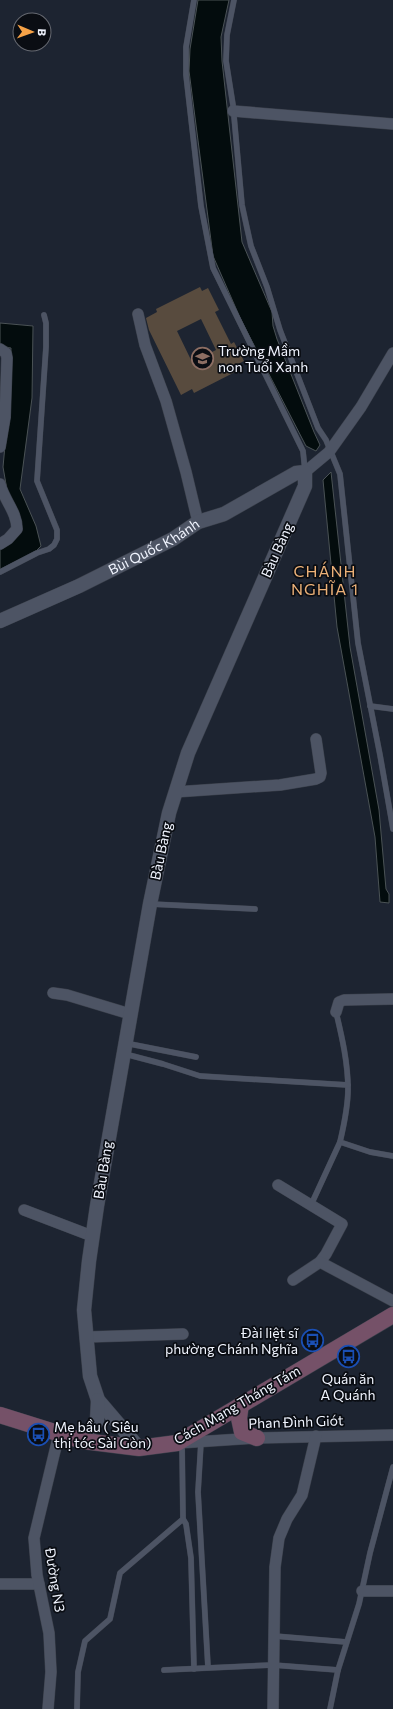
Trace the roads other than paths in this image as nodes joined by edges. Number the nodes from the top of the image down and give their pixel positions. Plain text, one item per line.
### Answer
1 (194, 0) edge
2 (234, 0) edge
3 (233, 111) junction
4 (393, 124) edge
5 (138, 314) dead end
6 (44, 315) dead end
7 (0, 349) edge
8 (393, 353) edge
9 (0, 447) edge
10 (329, 452) junction
11 (305, 472) junction
12 (0, 484) edge
13 (198, 522) junction
14 (0, 544) edge
15 (0, 572) edge
16 (0, 621) edge
17 (370, 706) junction
18 (393, 709) edge
19 (316, 739) dead end
20 (175, 792) junction
21 (393, 829) edge
22 (150, 904) junction
23 (255, 909) dead end
24 (53, 993) dead end
25 (393, 999) edge
26 (336, 1012) joint
27 (130, 1014) junction
28 (124, 1048) junction
29 (196, 1058) dead end
30 (348, 1085) junction
31 (340, 1142) junction
32 (393, 1156) edge
33 (278, 1185) dead end
34 (311, 1205) junction
35 (24, 1210) dead end
36 (92, 1236) junction
37 (320, 1262) junction
38 (292, 1280) dead end
39 (393, 1301) edge
40 (393, 1315) edge
41 (183, 1334) dead end
42 (87, 1337) junction
43 (98, 1400) junction
44 (241, 1404) junction
45 (0, 1415) edge
46 (59, 1434) junction
47 (393, 1435) edge
48 (316, 1436) junction
49 (257, 1438) junction
50 (83, 1441) junction
51 (201, 1442) junction
52 (179, 1443) junction
53 (139, 1448) junction
54 (393, 1467) edge
55 (183, 1520) junction
56 (0, 1584) edge
57 (39, 1584) junction
58 (362, 1591) junction
59 (393, 1592) edge
60 (274, 1636) junction
61 (346, 1642) junction
62 (273, 1665) junction
63 (208, 1668) junction
64 (194, 1669) junction
65 (164, 1670) dead end
66 (338, 1670) junction
67 (48, 1709) edge
68 (77, 1709) edge
69 (273, 1709) edge
70 (330, 1709) edge

1 - 11 lane
2 - 3 lane
3 - 4 street
3 - 10 lane
5 - 13 street
6 - 15 lane
7 - 9 street
8 - 10 street
10 - 11 street
10 - 17 lane
11 - 13 street, Bùi Quốc Khánh
11 - 20 street, Bàu Bàng
12 - 14 street
13 - 16 street, Bùi Quốc Khánh
17 - 18 lane
17 - 21 lane
19 - 20 street
20 - 22 street, Bàu Bàng
22 - 23 lane
22 - 27 street, Bàu Bàng
24 - 27 street
25 - 26 street
26 - 30 lane
27 - 28 street, Bàu Bàng
28 - 29 lane
28 - 30 lane
28 - 36 street, Bàu Bàng
30 - 31 lane
31 - 32 lane
31 - 34 lane
33 - 34 street
34 - 37 street
35 - 36 street
36 - 42 street, Bàu Bàng
37 - 38 street
37 - 39 street
40 - 44 main road, Cách Mạng Tháng Tám
41 - 42 street
42 - 43 street, Bàu Bàng
43 - 50 street
43 - 53 street
44 - 49 main road
44 - 52 main road, Cách Mạng Tháng Tám
45 - 46 main road, Cách Mạng Tháng Tám
46 - 50 main road, Cách Mạng Tháng Tám
46 - 57 street, Đường N3
47 - 48 street, Phan Đình Giót
48 - 49 street, Phan Đình Giót
48 - 60 street
49 - 51 street, Phan Đình Giót
50 - 53 main road, Cách Mạng Tháng Tám
51 - 52 street, Phan Đình Giót
51 - 63 lane
52 - 53 main road, Cách Mạng Tháng Tám
52 - 55 lane
54 - 58 lane
55 - 64 lane
55 - 68 lane
56 - 57 street
57 - 67 street, Đường N3
58 - 59 street
58 - 61 lane
60 - 61 lane
60 - 62 street
61 - 66 lane
62 - 63 lane
62 - 66 lane
62 - 69 street
63 - 64 lane
64 - 65 lane
66 - 70 lane

